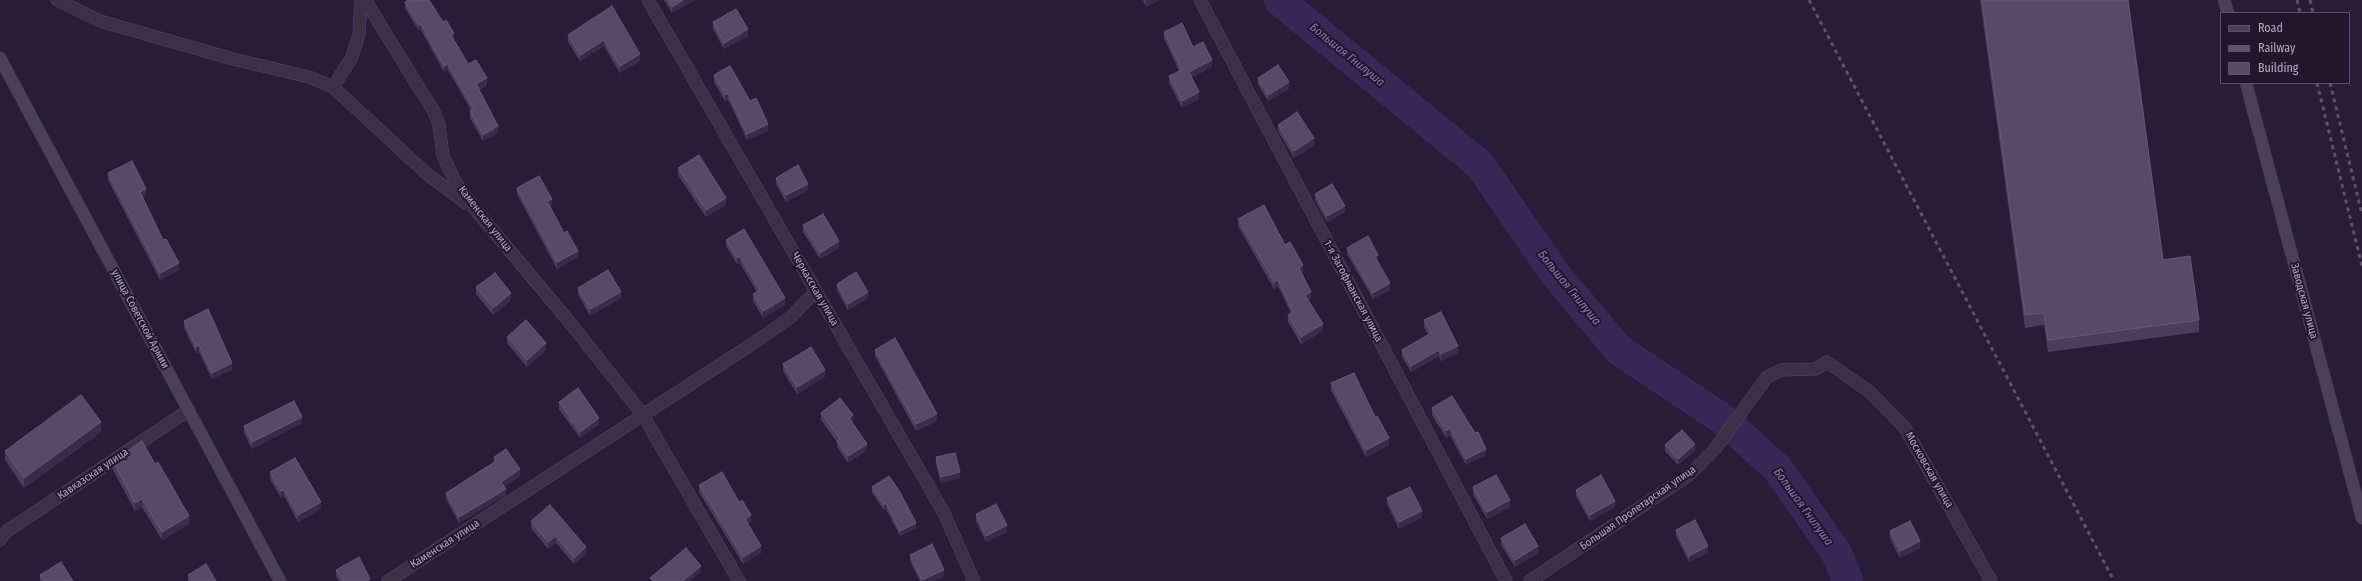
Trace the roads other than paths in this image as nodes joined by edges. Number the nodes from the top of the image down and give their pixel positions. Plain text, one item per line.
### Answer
1 (57, 0) edge
2 (361, 0) edge
3 (365, 0) edge
4 (648, 0) edge
5 (1200, 0) edge
6 (2224, 0) edge
7 (2228, 12) edge
8 (0, 58) edge
9 (2246, 84) edge
10 (333, 87) junction
11 (474, 208) junction
12 (816, 291) junction
13 (1827, 362) joint
14 (189, 410) junction
15 (643, 415) junction
16 (2362, 518) edge
17 (0, 540) edge
18 (280, 581) edge
19 (388, 581) edge
20 (739, 581) edge
21 (974, 581) edge
22 (1506, 581) edge
23 (1530, 581) edge
24 (1991, 581) edge

1 - 10 street
2 - 10 street
3 - 11 street, Каменская улица
4 - 12 street, Черкасская улица
5 - 22 street, 1-я Загофманская улица
6 - 7 main road
8 - 14 main road, улица Советской Армии
9 - 16 main road, Заводская улица
10 - 11 street
11 - 15 street, Каменская улица
12 - 15 street, Каменская улица
12 - 21 street, Черкасская улица
13 - 23 street, Большая Пролетарская улица
13 - 24 street, Московская улица
14 - 17 street, Кавказская улица
14 - 18 main road, улица Советской Армии
15 - 19 street, Каменская улица
15 - 20 street, Каменская улица

